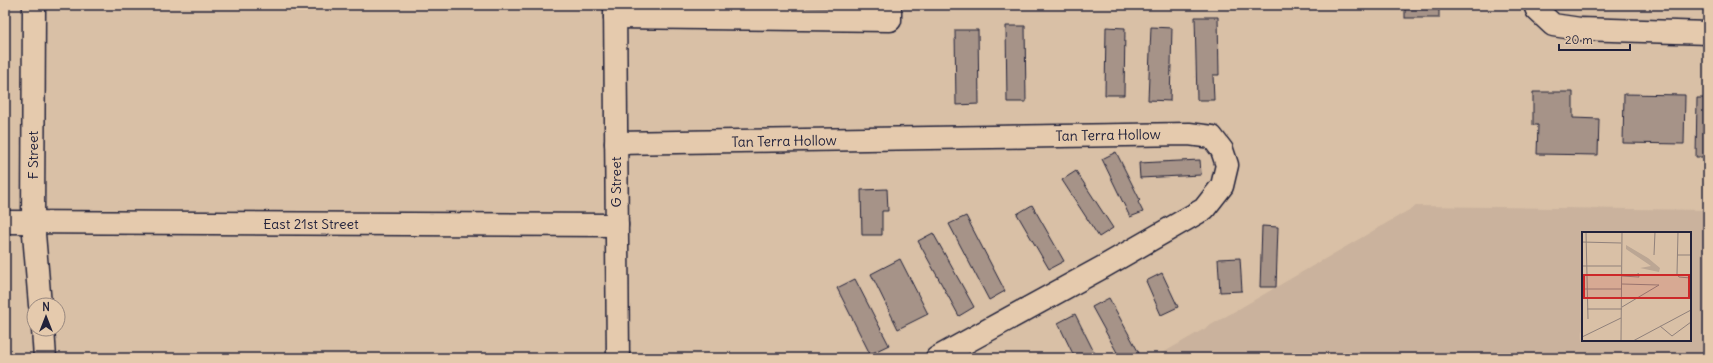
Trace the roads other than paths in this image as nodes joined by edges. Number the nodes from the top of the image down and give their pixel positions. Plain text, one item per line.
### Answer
1 (34, 5) edge
2 (890, 5) edge
3 (1535, 5) edge
4 (615, 11) edge
5 (1708, 33) edge
6 (616, 143) junction
7 (5, 222) edge
8 (32, 222) junction
9 (617, 225) junction
10 (39, 297) edge
11 (44, 337) edge
12 (46, 358) edge
13 (618, 358) edge
14 (937, 358) edge

1 - 8 street, F Street
2 - 4 street
3 - 5 street
4 - 6 street, G Street
6 - 9 street, G Street
6 - 14 street, Tan Terra Hollow
7 - 8 street, East 21st Street
8 - 9 street, East 21st Street
8 - 10 street, F Street
9 - 13 street, G Street
11 - 12 street

